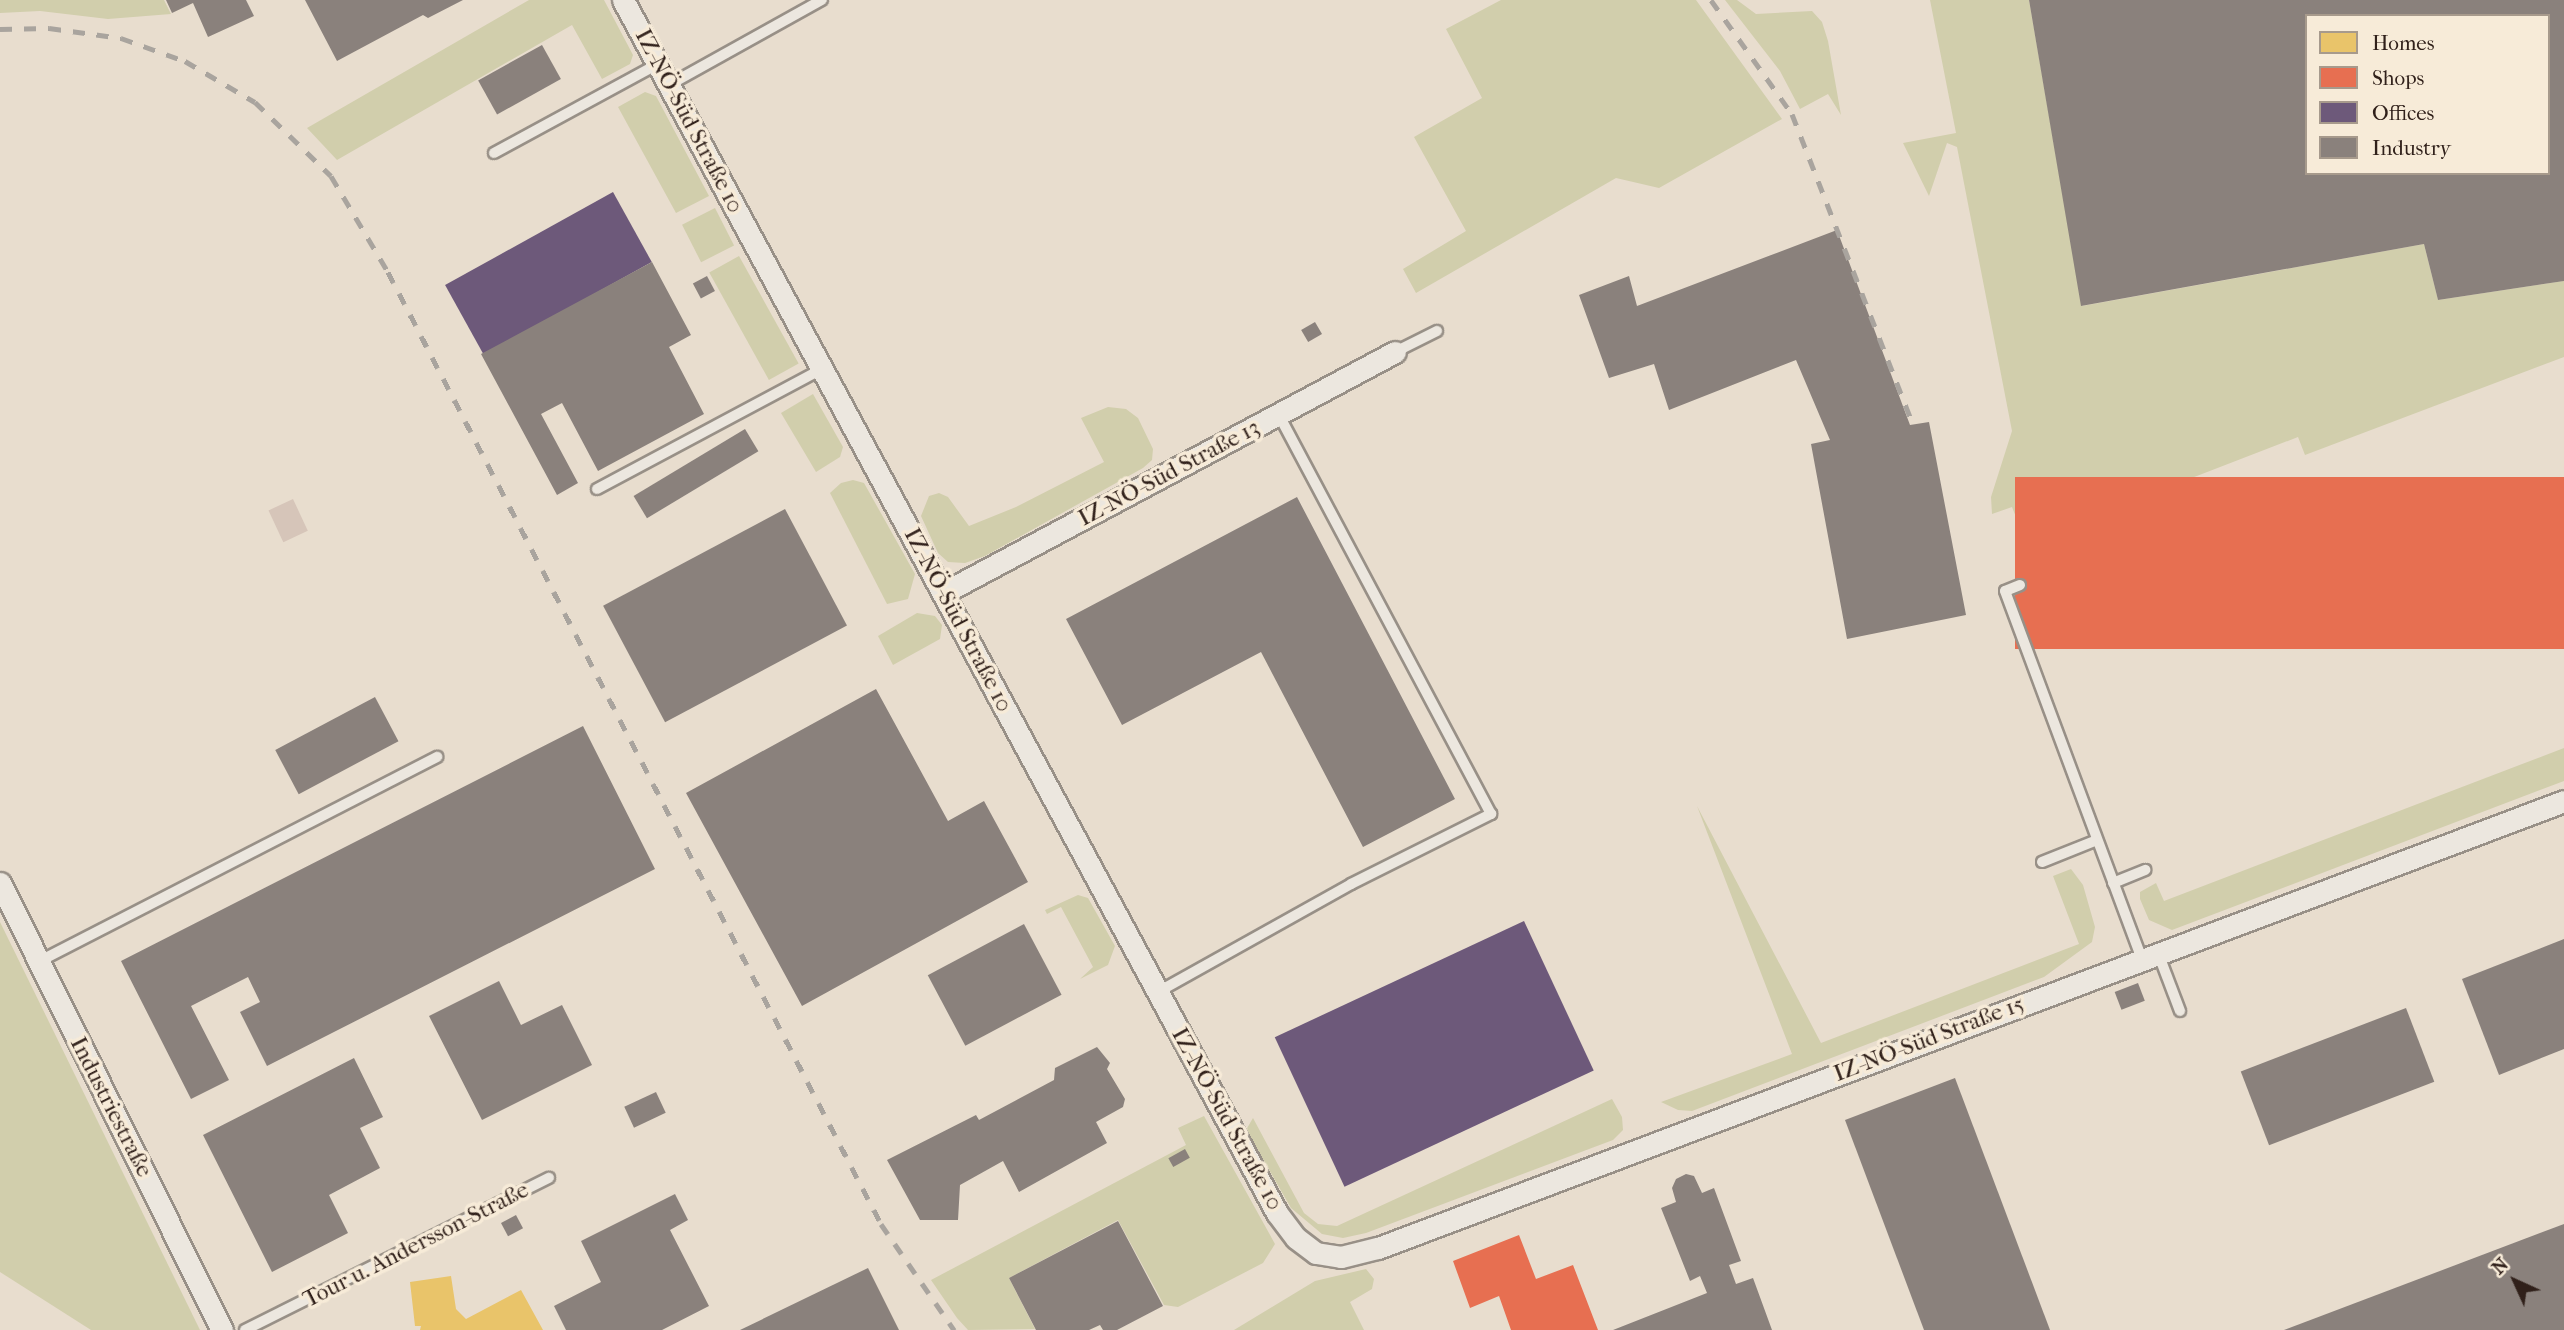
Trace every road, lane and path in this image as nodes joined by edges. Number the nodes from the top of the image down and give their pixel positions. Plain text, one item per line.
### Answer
1 (623, 0) edge
2 (822, 0) edge
3 (658, 64) junction
4 (669, 85) junction
5 (494, 153) dead end
6 (1437, 331) dead end
7 (1395, 352) joint
8 (822, 369) junction
9 (1279, 415) junction
10 (597, 489) dead end
11 (2020, 585) dead end
12 (943, 593) junction
13 (437, 757) dead end
14 (2564, 802) edge
15 (2097, 840) junction
16 (2042, 862) dead end
17 (2146, 870) dead end
18 (0, 883) edge
19 (2113, 883) junction
20 (2150, 956) junction
21 (38, 962) junction
22 (1158, 992) junction
23 (2180, 1011) dead end
24 (549, 1178) dead end
25 (1296, 1238) joint
26 (222, 1330) edge
27 (245, 1330) edge

1 - 3 street, IZ-NÖ-Süd Straße 10
2 - 4 lane
3 - 4 street, IZ-NÖ-Süd Straße 10
3 - 5 lane
4 - 8 street, IZ-NÖ-Süd Straße 10
6 - 7 lane
7 - 9 street, IZ-NÖ-Süd Straße 13
8 - 10 lane
8 - 12 street, IZ-NÖ-Süd Straße 10
9 - 12 street, IZ-NÖ-Süd Straße 13
9 - 22 lane
11 - 15 lane
12 - 22 street, IZ-NÖ-Süd Straße 10
13 - 21 lane
14 - 20 street, IZ-NÖ-Süd Straße 15
15 - 16 lane
15 - 19 lane
17 - 19 lane
18 - 21 street, Industriestraße
19 - 20 lane
20 - 23 lane
20 - 25 street, IZ-NÖ-Süd Straße 15
21 - 26 street, Industriestraße
22 - 25 street, IZ-NÖ-Süd Straße 10
24 - 27 lane, Tour u. Andersson-Straße

